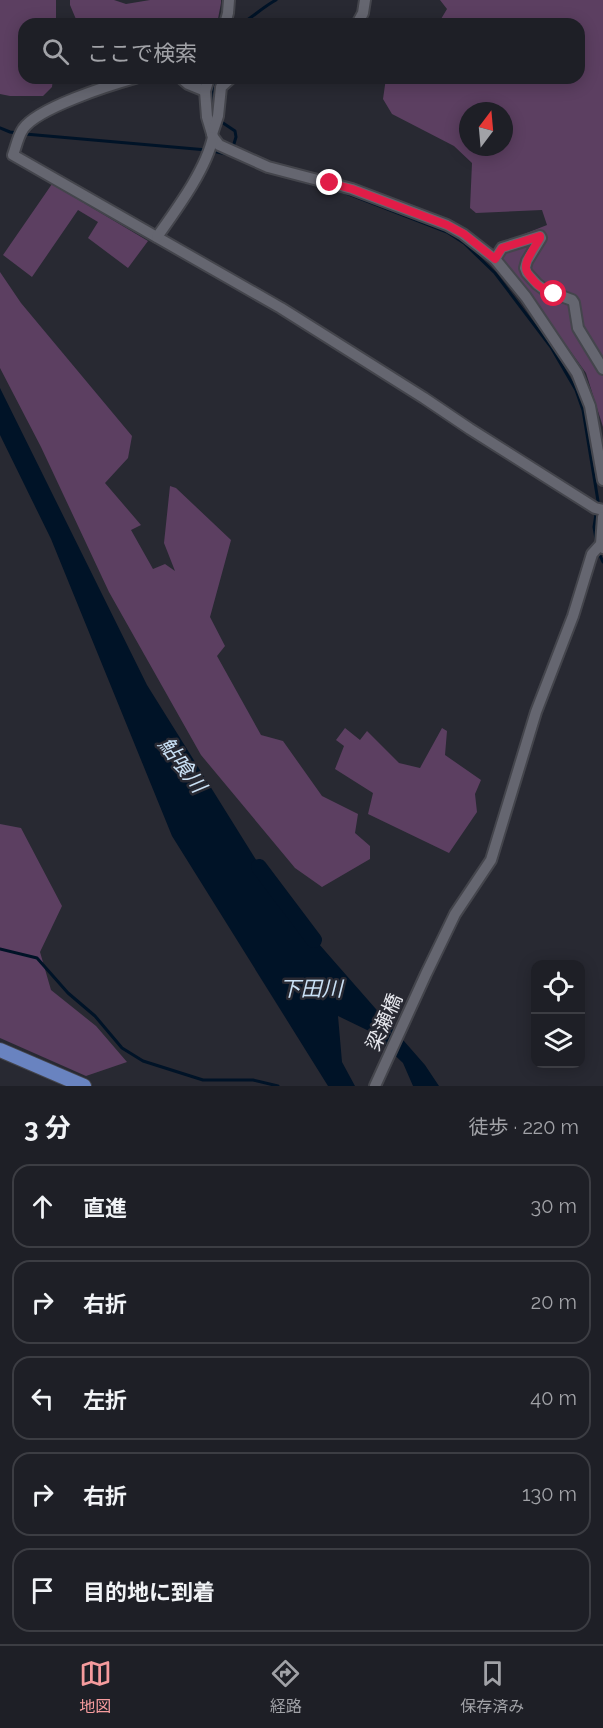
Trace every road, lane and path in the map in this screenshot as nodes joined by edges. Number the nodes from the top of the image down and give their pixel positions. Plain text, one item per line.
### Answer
1 (229, 0) edge
2 (365, 0) edge
3 (227, 18) edge
4 (360, 18) edge
5 (114, 84) edge
6 (188, 84) edge
7 (208, 84) edge
8 (224, 84) edge
9 (206, 91) junction
10 (211, 143) junction
11 (157, 237) junction
12 (495, 259) junction
13 (603, 369) edge
14 (603, 480) edge
15 (600, 511) edge
16 (599, 547) edge
17 (0, 1050) edge
18 (84, 1086) edge
19 (375, 1086) edge

1 - 3 street
2 - 4 street
5 - 11 street
6 - 9 street
7 - 9 street
8 - 10 street
9 - 10 street
10 - 11 street
10 - 12 street
11 - 15 street
12 - 13 street
12 - 14 street
15 - 16 street, 梁瀬橋
16 - 19 street, 梁瀬橋
17 - 18 main road

